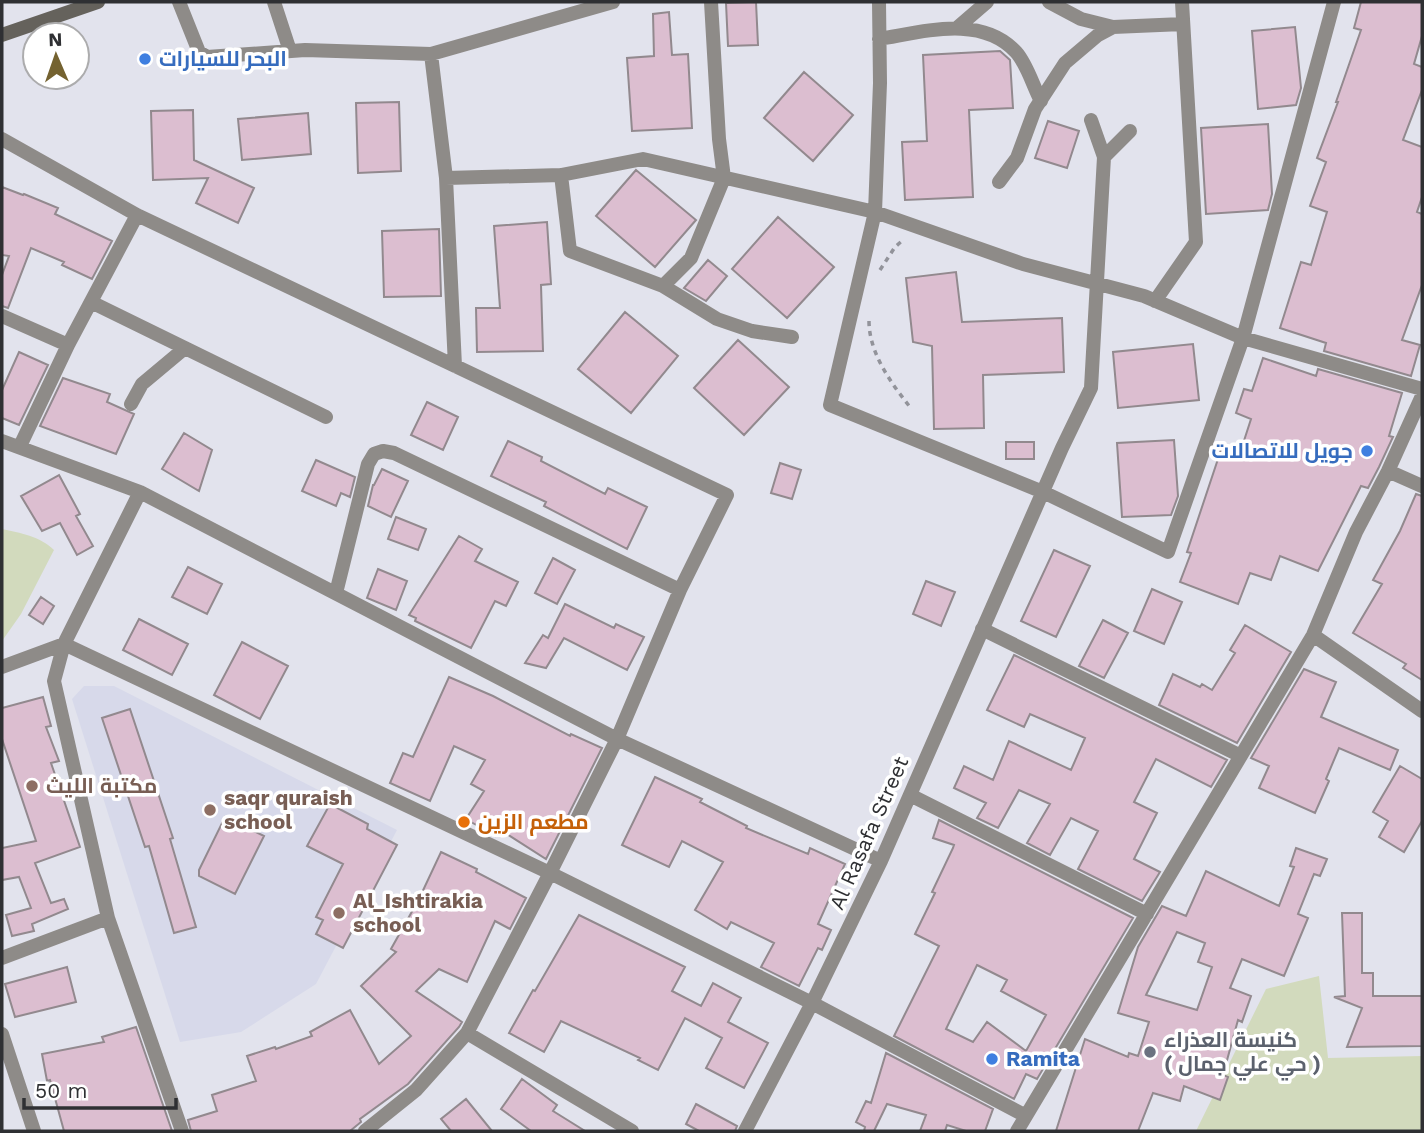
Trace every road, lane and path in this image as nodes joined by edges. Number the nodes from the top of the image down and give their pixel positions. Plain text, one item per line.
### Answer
1 (98, 2) edge
2 (179, 2) edge
3 (274, 2) edge
4 (613, 2) edge
5 (711, 2) edge
6 (879, 2) edge
7 (987, 2) edge
8 (1049, 2) edge
9 (1182, 2) edge
10 (1334, 2) edge
11 (1183, 24) junction
12 (958, 27) junction
13 (1113, 27) junction
14 (2, 35) edge
15 (879, 39) junction
16 (290, 51) junction
17 (431, 54) junction
18 (1041, 101) junction
19 (1091, 120) dead end
20 (1130, 131) dead end
21 (2, 139) edge
22 (1104, 157) junction
23 (561, 175) junction
24 (446, 178) junction
25 (724, 178) junction
26 (999, 182) dead end
27 (875, 212) junction
28 (137, 215) junction
29 (918, 227) junction
30 (876, 280) dead end
31 (1096, 283) junction
32 (663, 286) junction
33 (1155, 300) junction
34 (91, 302) junction
35 (869, 310) dead end
36 (2, 316) edge
37 (792, 337) dead end
38 (1243, 338) junction
39 (68, 345) junction
40 (185, 348) junction
41 (455, 366) junction
42 (1422, 389) edge
43 (1422, 396) edge
44 (131, 404) dead end
45 (910, 407) dead end
46 (326, 416) dead end
47 (2, 441) edge
48 (20, 446) junction
49 (1388, 471) junction
50 (1422, 486) edge
51 (140, 492) junction
52 (1044, 492) junction
53 (680, 590) junction
54 (336, 593) junction
55 (982, 629) junction
56 (1313, 635) junction
57 (64, 643) junction
58 (2, 667) edge
59 (1422, 711) edge
60 (617, 739) junction
61 (1241, 756) junction
62 (910, 794) junction
63 (881, 862) junction
64 (550, 873) junction
65 (1147, 914) junction
66 (108, 918) junction
67 (2, 958) edge
68 (812, 1003) junction
69 (467, 1032) junction
70 (2, 1034) edge
71 (1026, 1116) junction
72 (34, 1131) edge
73 (182, 1131) edge
74 (365, 1131) edge
75 (632, 1131) edge
76 (745, 1131) edge
77 (1017, 1131) edge

1 - 14 main road
2 - 16 street
3 - 16 street
4 - 17 street
5 - 25 street
6 - 15 street
7 - 12 street
8 - 13 street
9 - 11 street
10 - 38 street
11 - 13 street
11 - 33 street
12 - 15 street
12 - 18 street
13 - 18 street
15 - 27 street
16 - 17 street
17 - 24 street
18 - 26 street
19 - 22 street
20 - 22 street
21 - 28 street
22 - 31 street, Al Rasafa Street
23 - 24 street
23 - 25 street
23 - 32 street
24 - 41 street
25 - 27 street
25 - 32 street
27 - 29 street
27 - 52 street
28 - 34 street
28 - 41 street
29 - 30 path
29 - 31 street
31 - 33 street
31 - 52 street, Al Rasafa Street
32 - 37 street
33 - 38 street
34 - 39 street
34 - 40 street
35 - 45 path
36 - 39 street
38 - 42 street
38 - 52 street
39 - 48 street
40 - 44 street
40 - 46 street
41 - 53 street
43 - 49 street
47 - 48 street
48 - 51 street
49 - 50 street
49 - 56 street
51 - 54 street
51 - 57 street
52 - 55 street, Al Rasafa Street
53 - 54 street
53 - 60 street
54 - 60 street
55 - 61 street
55 - 62 street, Al Rasafa Street
56 - 59 street
56 - 61 street
57 - 58 street
57 - 64 street
57 - 66 street
60 - 63 street
60 - 64 street
61 - 65 street
62 - 63 street, Al Rasafa Street
62 - 65 street
63 - 68 street, Al Rasafa Street
64 - 68 street
64 - 69 street
65 - 71 street
66 - 67 street
66 - 73 street
68 - 71 street
68 - 76 street, Al Rasafa Street
69 - 74 street
69 - 75 street
70 - 72 street
71 - 77 street

